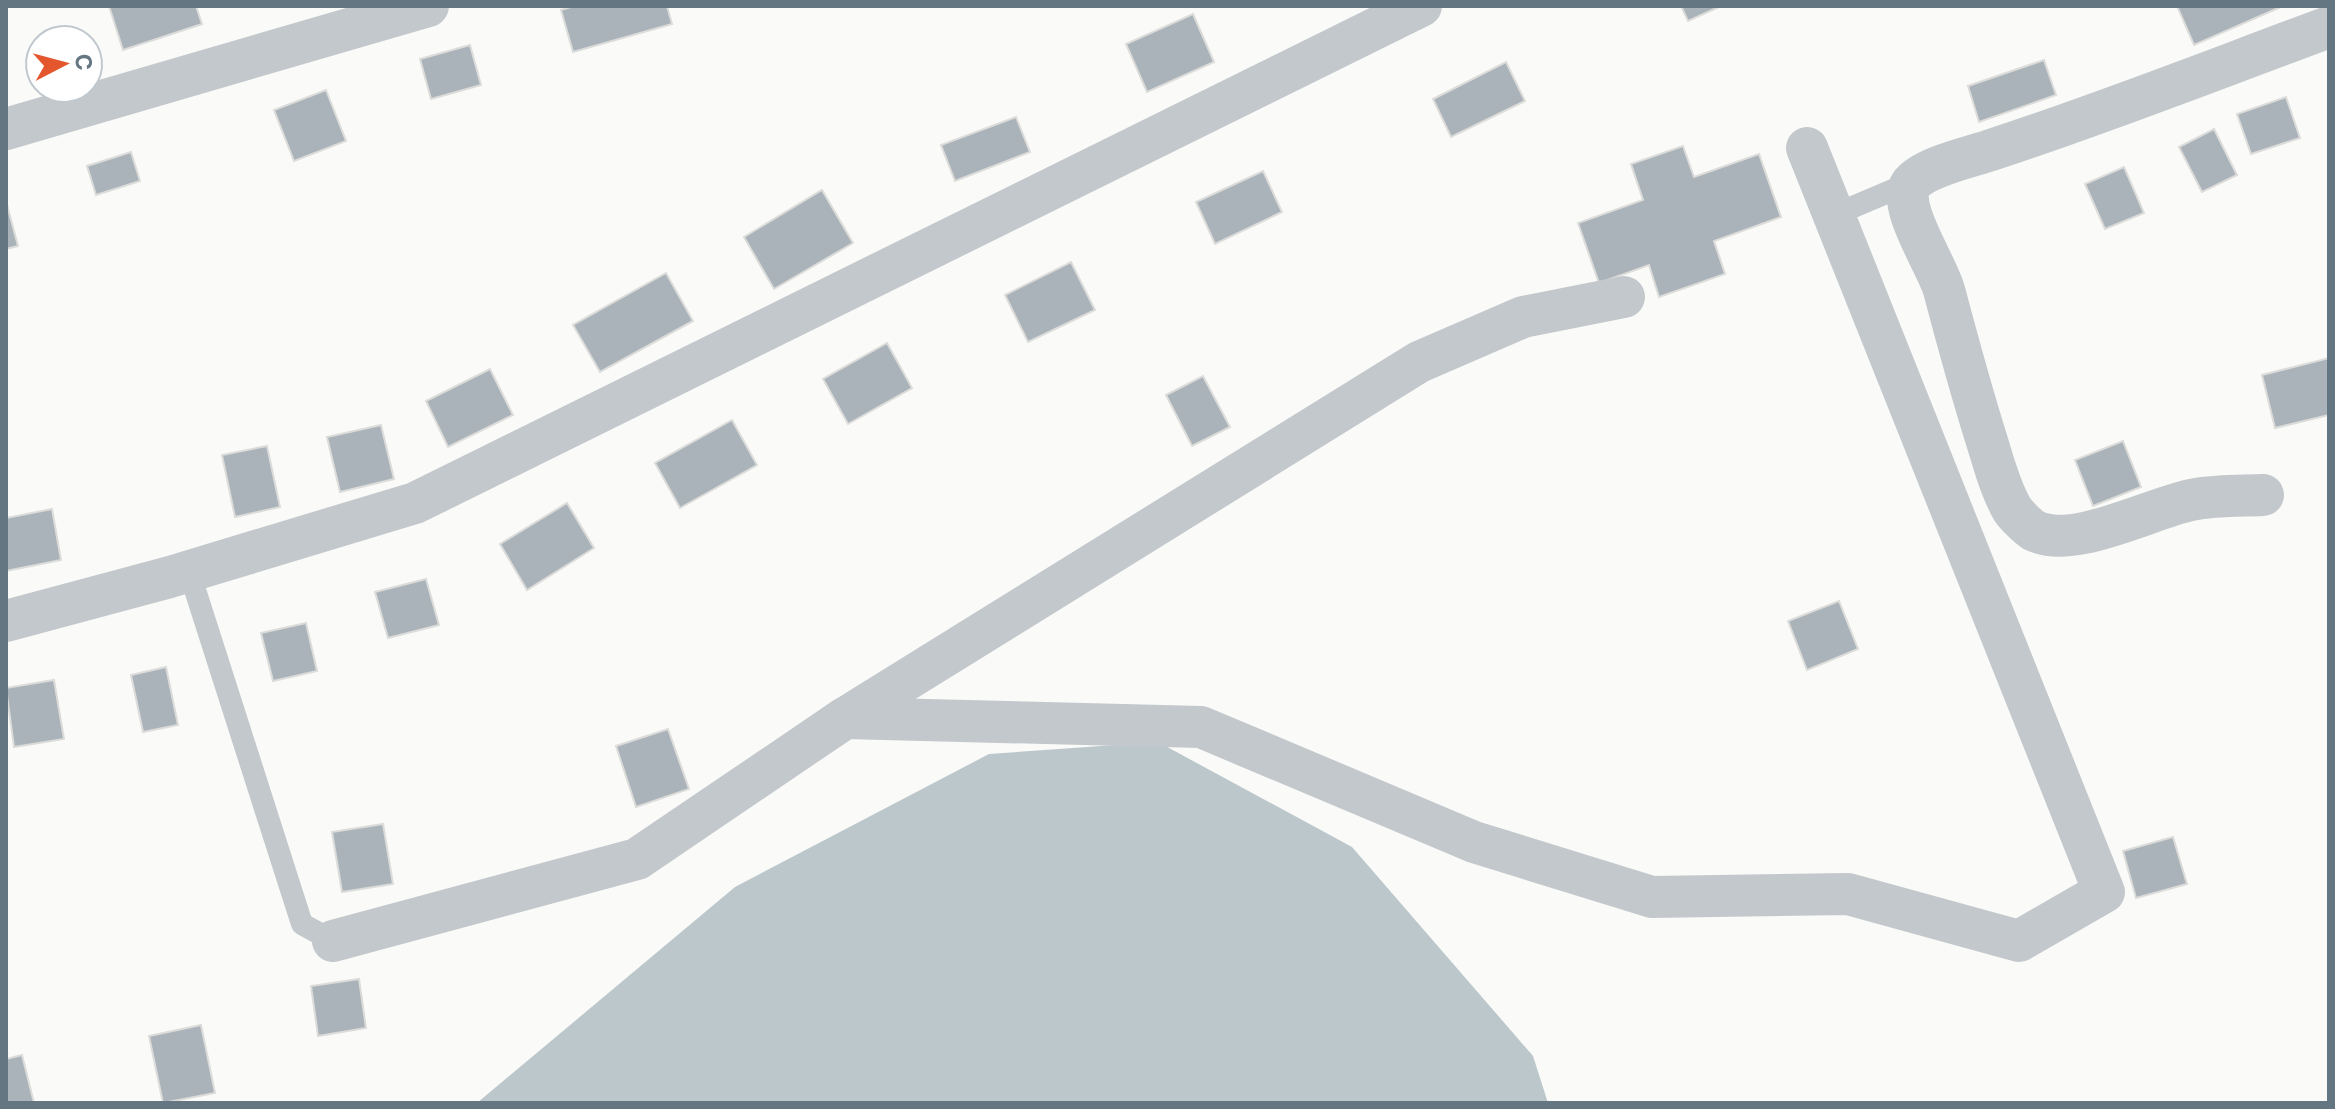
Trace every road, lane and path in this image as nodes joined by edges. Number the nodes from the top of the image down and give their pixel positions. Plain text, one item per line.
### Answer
1 (428, 6) edge
2 (1421, 6) edge
3 (2329, 27) edge
4 (6, 129) edge
5 (1807, 148) dead end
6 (1912, 182) junction
7 (1834, 215) junction
8 (1624, 297) dead end
9 (2263, 495) dead end
10 (189, 571) junction
11 (6, 621) edge
12 (845, 718) junction
13 (333, 941) joint

1 - 4 street
2 - 10 street
3 - 6 street
5 - 7 street
6 - 7 lane
6 - 9 street
7 - 12 street
8 - 12 street
10 - 11 street
10 - 13 lane
12 - 13 street

